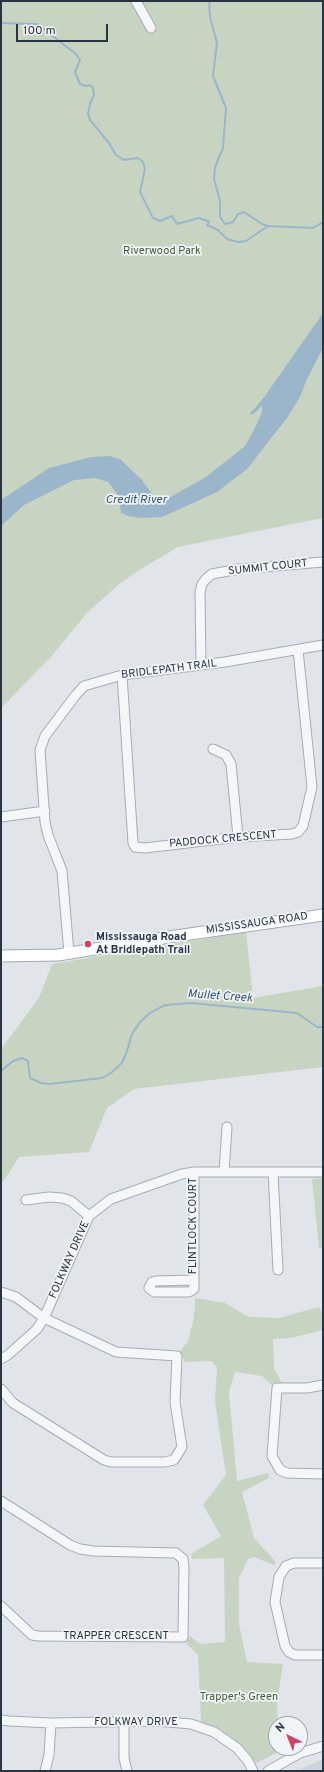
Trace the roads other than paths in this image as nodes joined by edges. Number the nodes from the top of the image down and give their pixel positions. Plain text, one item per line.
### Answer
1 (136, 1) edge
2 (151, 28) dead end
3 (323, 562) edge
4 (323, 645) edge
5 (298, 650) junction
6 (201, 665) junction
7 (122, 675) junction
8 (213, 749) dead end
9 (45, 811) junction
10 (1, 817) edge
11 (238, 837) junction
12 (323, 915) edge
13 (68, 954) junction
14 (1, 956) edge
15 (227, 1127) dead end
16 (194, 1172) junction
17 (224, 1172) junction
18 (273, 1172) junction
19 (323, 1172) edge
20 (26, 1200) dead end
21 (90, 1216) junction
22 (278, 1270) dead end
23 (194, 1280) dead end
24 (1, 1292) edge
25 (44, 1318) junction
26 (1, 1359) edge
27 (323, 1384) edge
28 (1, 1389) edge
29 (323, 1474) edge
30 (1, 1502) edge
31 (323, 1563) edge
32 (1, 1606) edge
33 (323, 1655) edge
34 (1, 1720) edge
35 (51, 1723) junction
36 (124, 1723) junction
37 (323, 1746) edge
38 (45, 1771) edge
39 (127, 1771) edge
40 (253, 1771) edge
41 (268, 1771) edge

1 - 2 street
3 - 6 street, SUMMIT COURT
4 - 5 street, BRIDLEPATH TRAIL
5 - 6 street, BRIDLEPATH TRAIL
5 - 11 street, PADDOCK CRESCENT
6 - 7 street, BRIDLEPATH TRAIL
7 - 9 street, BRIDLEPATH TRAIL
7 - 11 street, PADDOCK CRESCENT
8 - 11 street
9 - 10 street
9 - 13 street, BRIDLEPATH TRAIL
12 - 13 main road, MISSISSAUGA ROAD
13 - 14 main road, MISSISSAUGA ROAD
15 - 17 street
16 - 17 street, FOLKWAY DRIVE
16 - 21 street, FOLKWAY DRIVE
16 - 23 street, FLINTLOCK COURT
17 - 18 street, FOLKWAY DRIVE
18 - 19 street, FOLKWAY DRIVE
18 - 22 street
20 - 21 street
21 - 25 street, FOLKWAY DRIVE
24 - 25 street
25 - 26 street, FOLKWAY DRIVE
25 - 28 street
27 - 29 street
30 - 32 street, TRAPPER CRESCENT
31 - 33 street
34 - 35 street, FOLKWAY DRIVE
35 - 36 street, FOLKWAY DRIVE
35 - 38 street
36 - 39 street
36 - 40 street, FOLKWAY DRIVE
37 - 41 street

